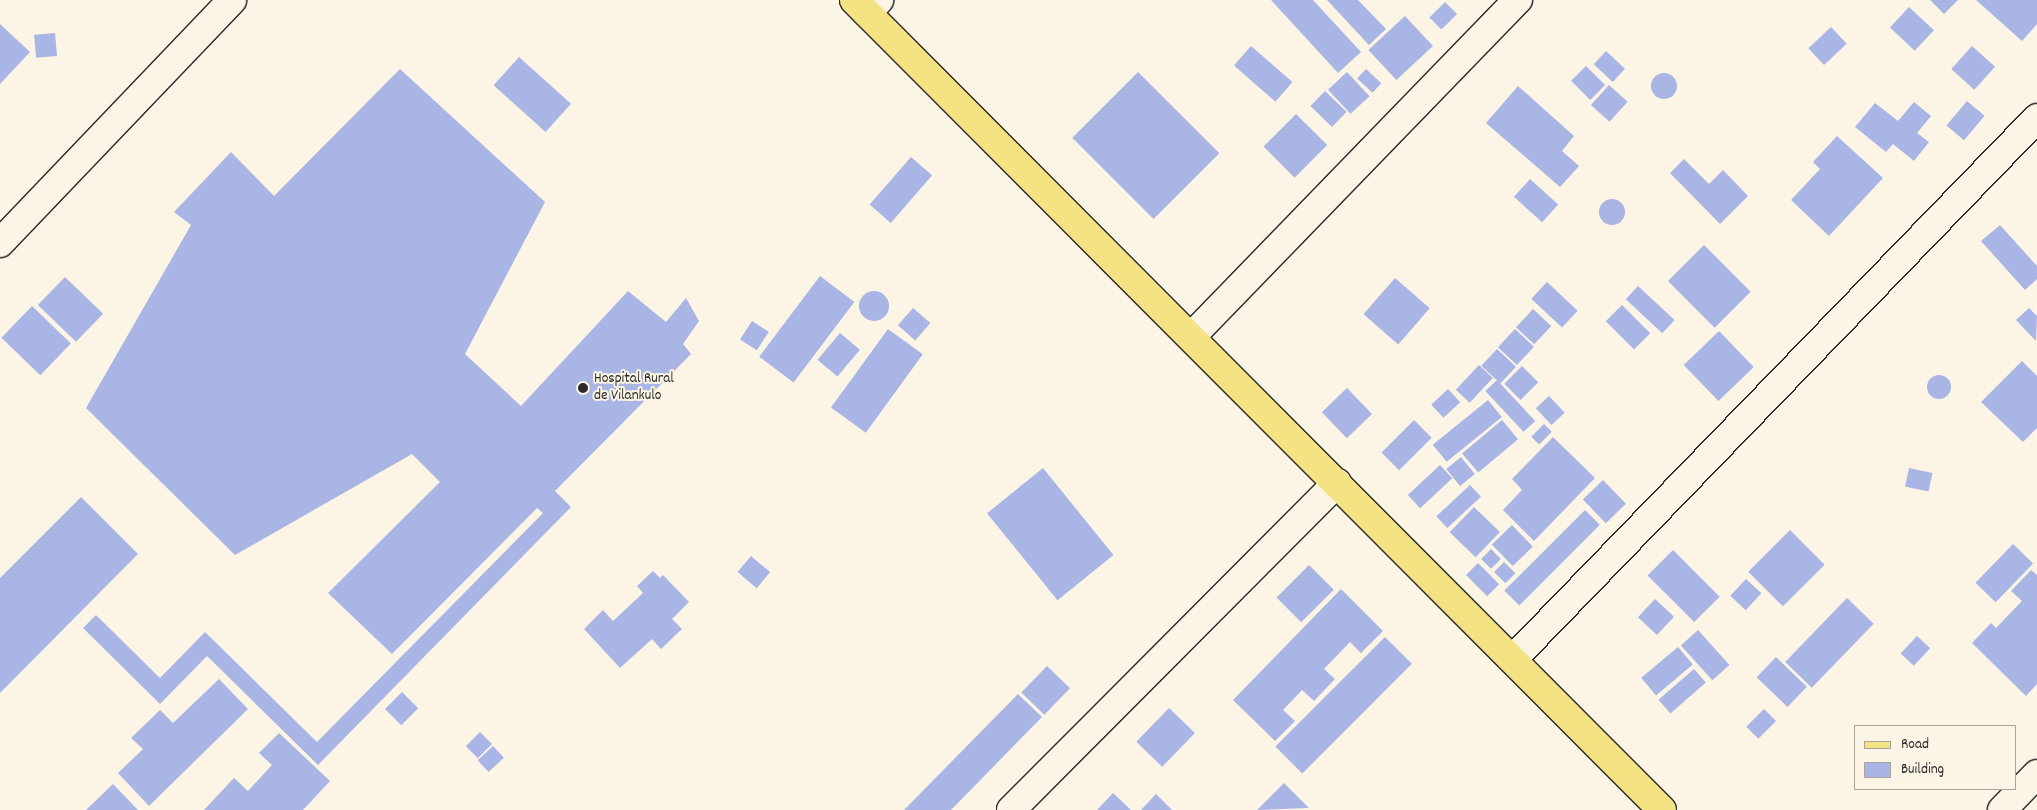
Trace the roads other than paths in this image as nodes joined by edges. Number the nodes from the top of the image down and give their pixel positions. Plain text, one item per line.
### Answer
1 (232, 0) edge
2 (1518, 0) edge
3 (867, 4) edge
4 (2037, 118) edge
5 (0, 243) edge
6 (1191, 337) junction
7 (1337, 484) junction
8 (1513, 659) junction
9 (2037, 774) edge
10 (1010, 810) edge
11 (1662, 810) edge
12 (2002, 810) edge

1 - 5 street
2 - 6 street
3 - 6 main road
4 - 8 street
6 - 7 main road
7 - 8 main road
7 - 10 street
8 - 11 main road
9 - 12 street

